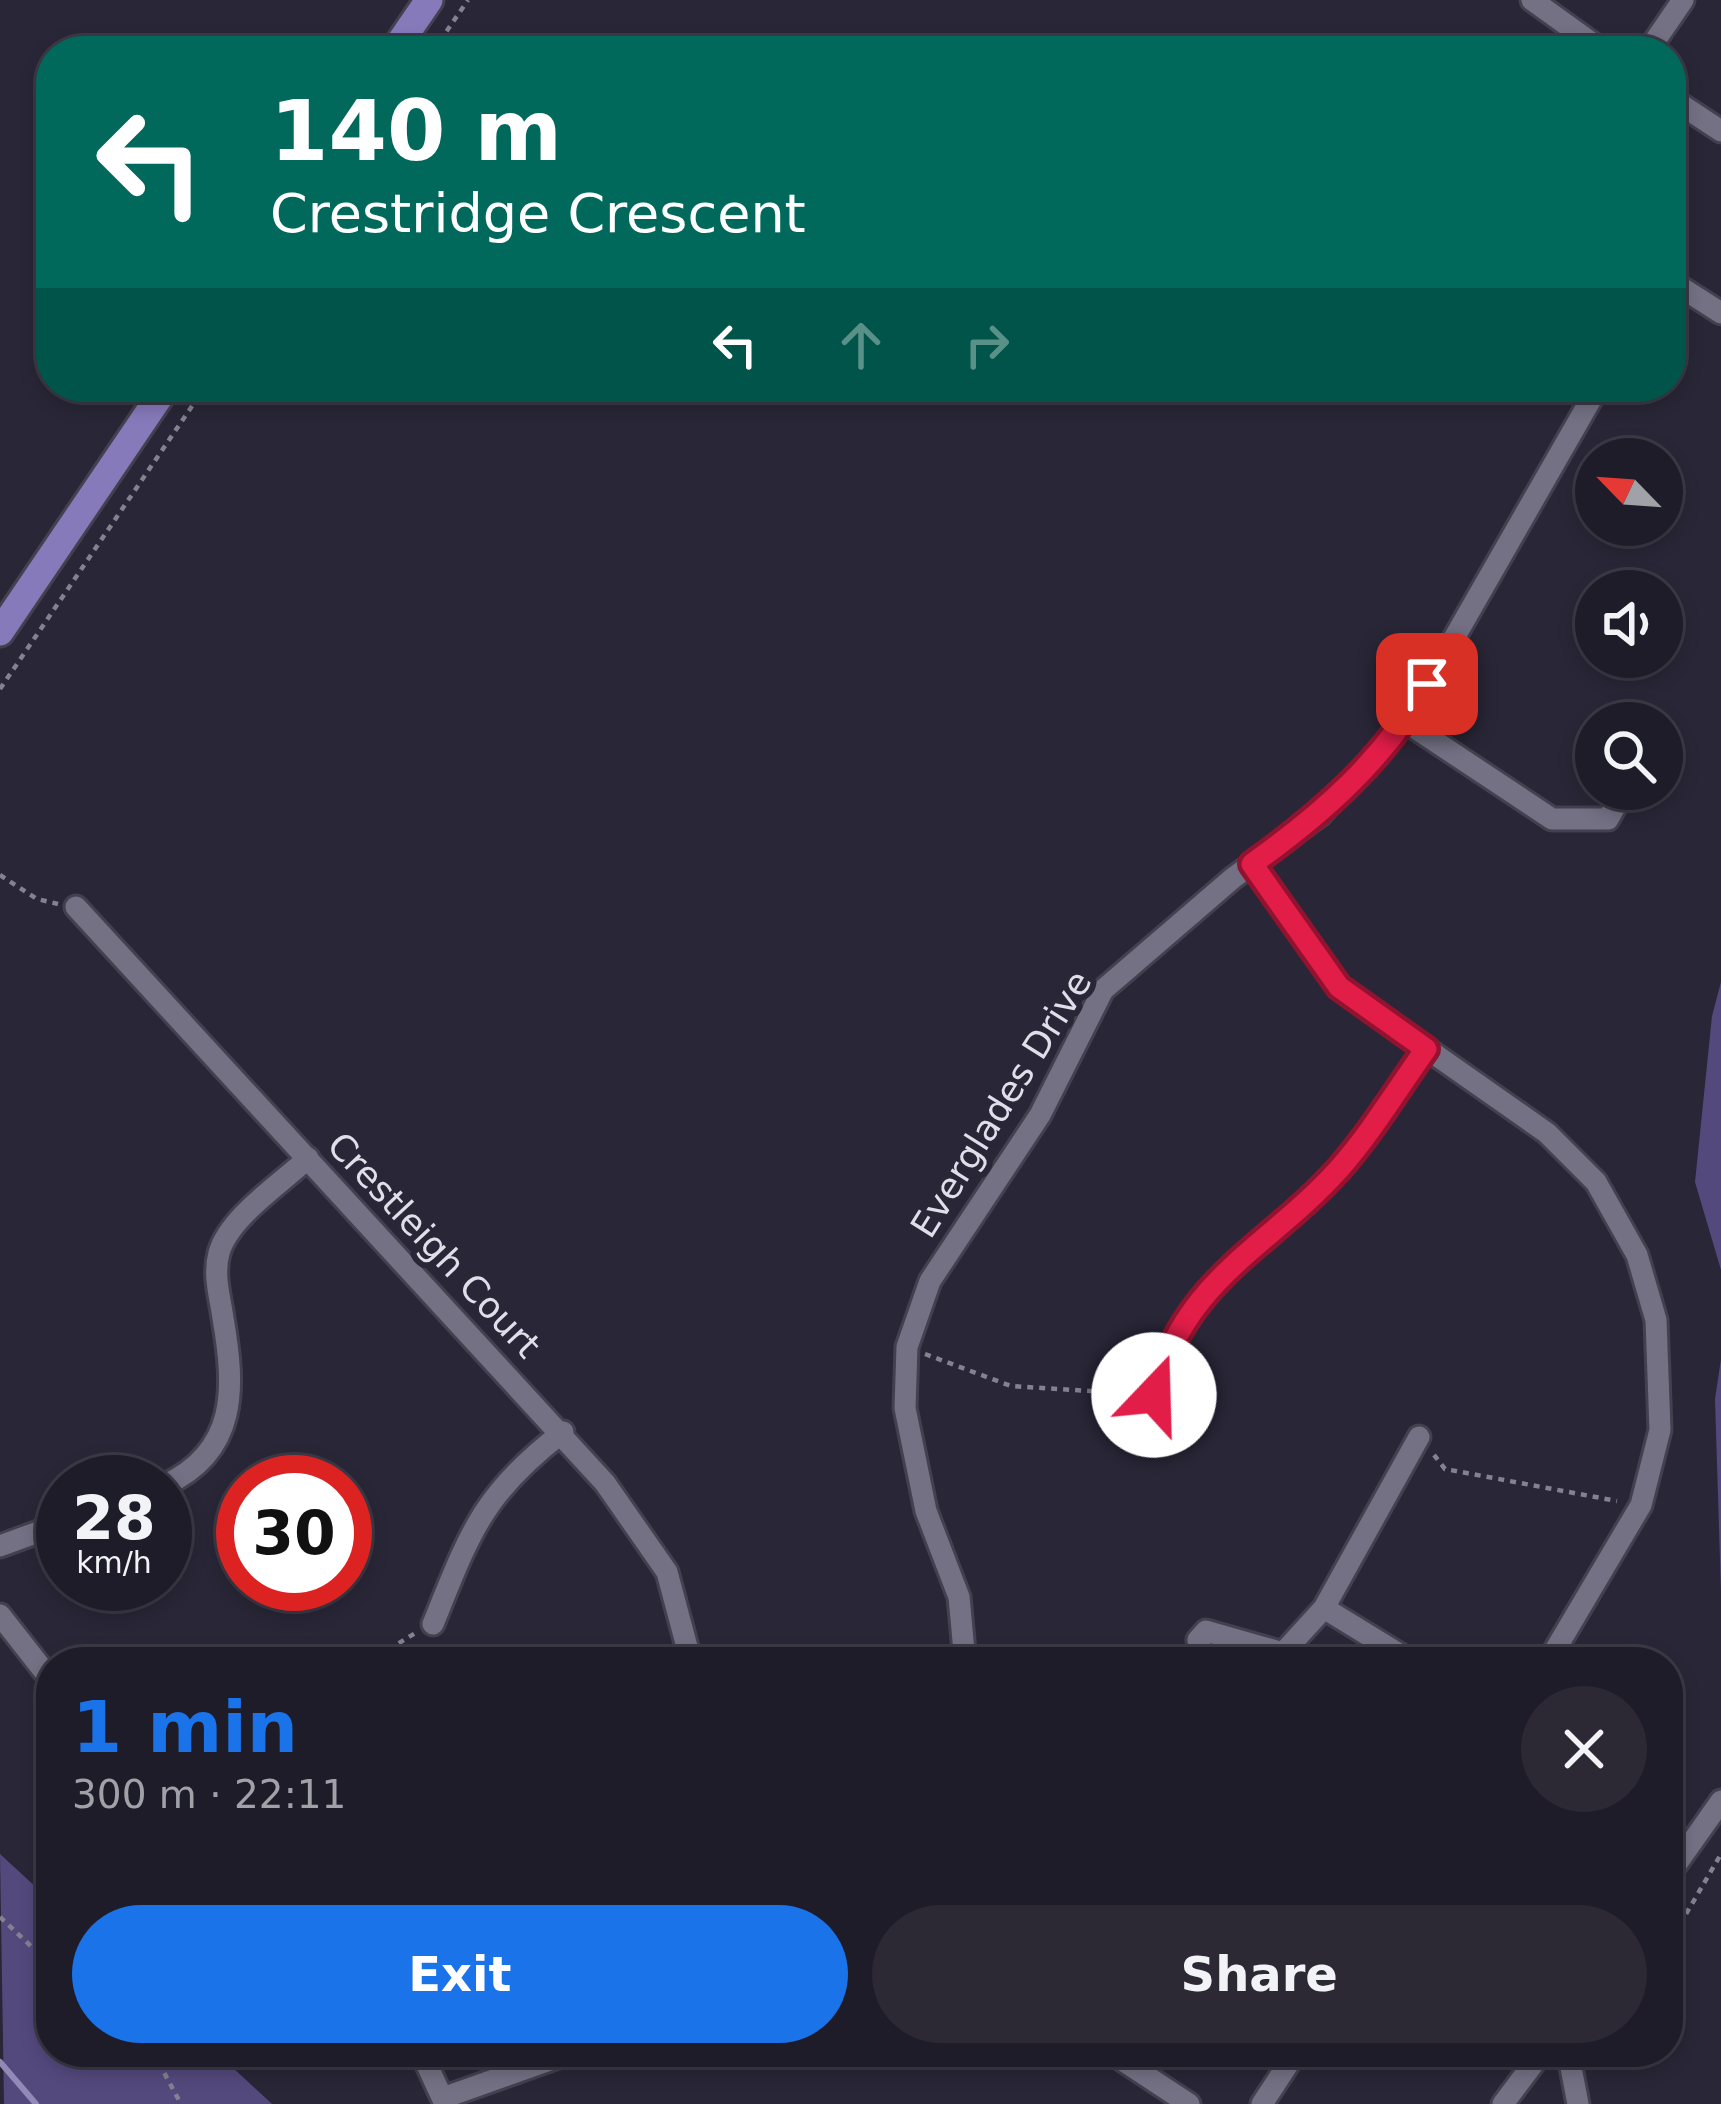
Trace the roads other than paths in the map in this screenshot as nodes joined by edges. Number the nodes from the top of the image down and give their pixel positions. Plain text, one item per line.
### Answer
1 (429, 0) edge
2 (1532, 0) edge
3 (1683, 0) edge
4 (404, 36) edge
5 (1582, 36) edge
6 (1658, 36) edge
7 (1686, 108) edge
8 (1721, 131) edge
9 (1686, 291) edge
10 (1721, 314) edge
11 (156, 402) edge
12 (1589, 402) edge
13 (3, 631) edge
14 (1406, 722) junction
15 (1613, 810) edge
16 (1252, 864) junction
17 (76, 908) road end
18 (1426, 1049) junction
19 (308, 1158) junction
20 (1154, 1395) road end
21 (563, 1432) junction
22 (1419, 1437) road end
23 (192, 1471) edge
24 (36, 1533) edge
25 (0, 1546) edge
26 (1324, 1608) junction
27 (0, 1616) edge
28 (433, 1624) road end
29 (687, 1647) edge
30 (963, 1647) edge
31 (1200, 1647) edge
32 (1251, 1647) edge
33 (1291, 1647) edge
34 (1388, 1647) edge
35 (1557, 1647) edge
36 (36, 1661) edge
37 (1721, 1801) edge
38 (1683, 1855) edge
39 (428, 2067) edge
40 (533, 2067) edge
41 (1133, 2067) edge
42 (1286, 2067) edge
43 (1531, 2067) edge
44 (1571, 2067) edge
45 (444, 2101) edge
46 (1189, 2104) edge
47 (1262, 2104) edge
48 (1503, 2104) edge
49 (1578, 2104) edge

1 - 4 main road
2 - 5 street
3 - 6 street
7 - 8 street
9 - 10 street
11 - 13 main road
12 - 14 street, Everglades Drive
14 - 15 street
14 - 16 street, Everglades Drive
16 - 18 street
16 - 30 street, Everglades Drive
17 - 19 street, Crestleigh Court
18 - 20 street
18 - 35 street
19 - 21 street, Crestleigh Court
19 - 23 street
21 - 28 street
21 - 29 street, Crestleigh Court
22 - 26 street
24 - 25 street
26 - 33 street
26 - 34 street
27 - 36 street
31 - 32 street
37 - 38 street
39 - 45 street
40 - 45 street
41 - 46 street
42 - 47 street
43 - 48 street
44 - 49 street

